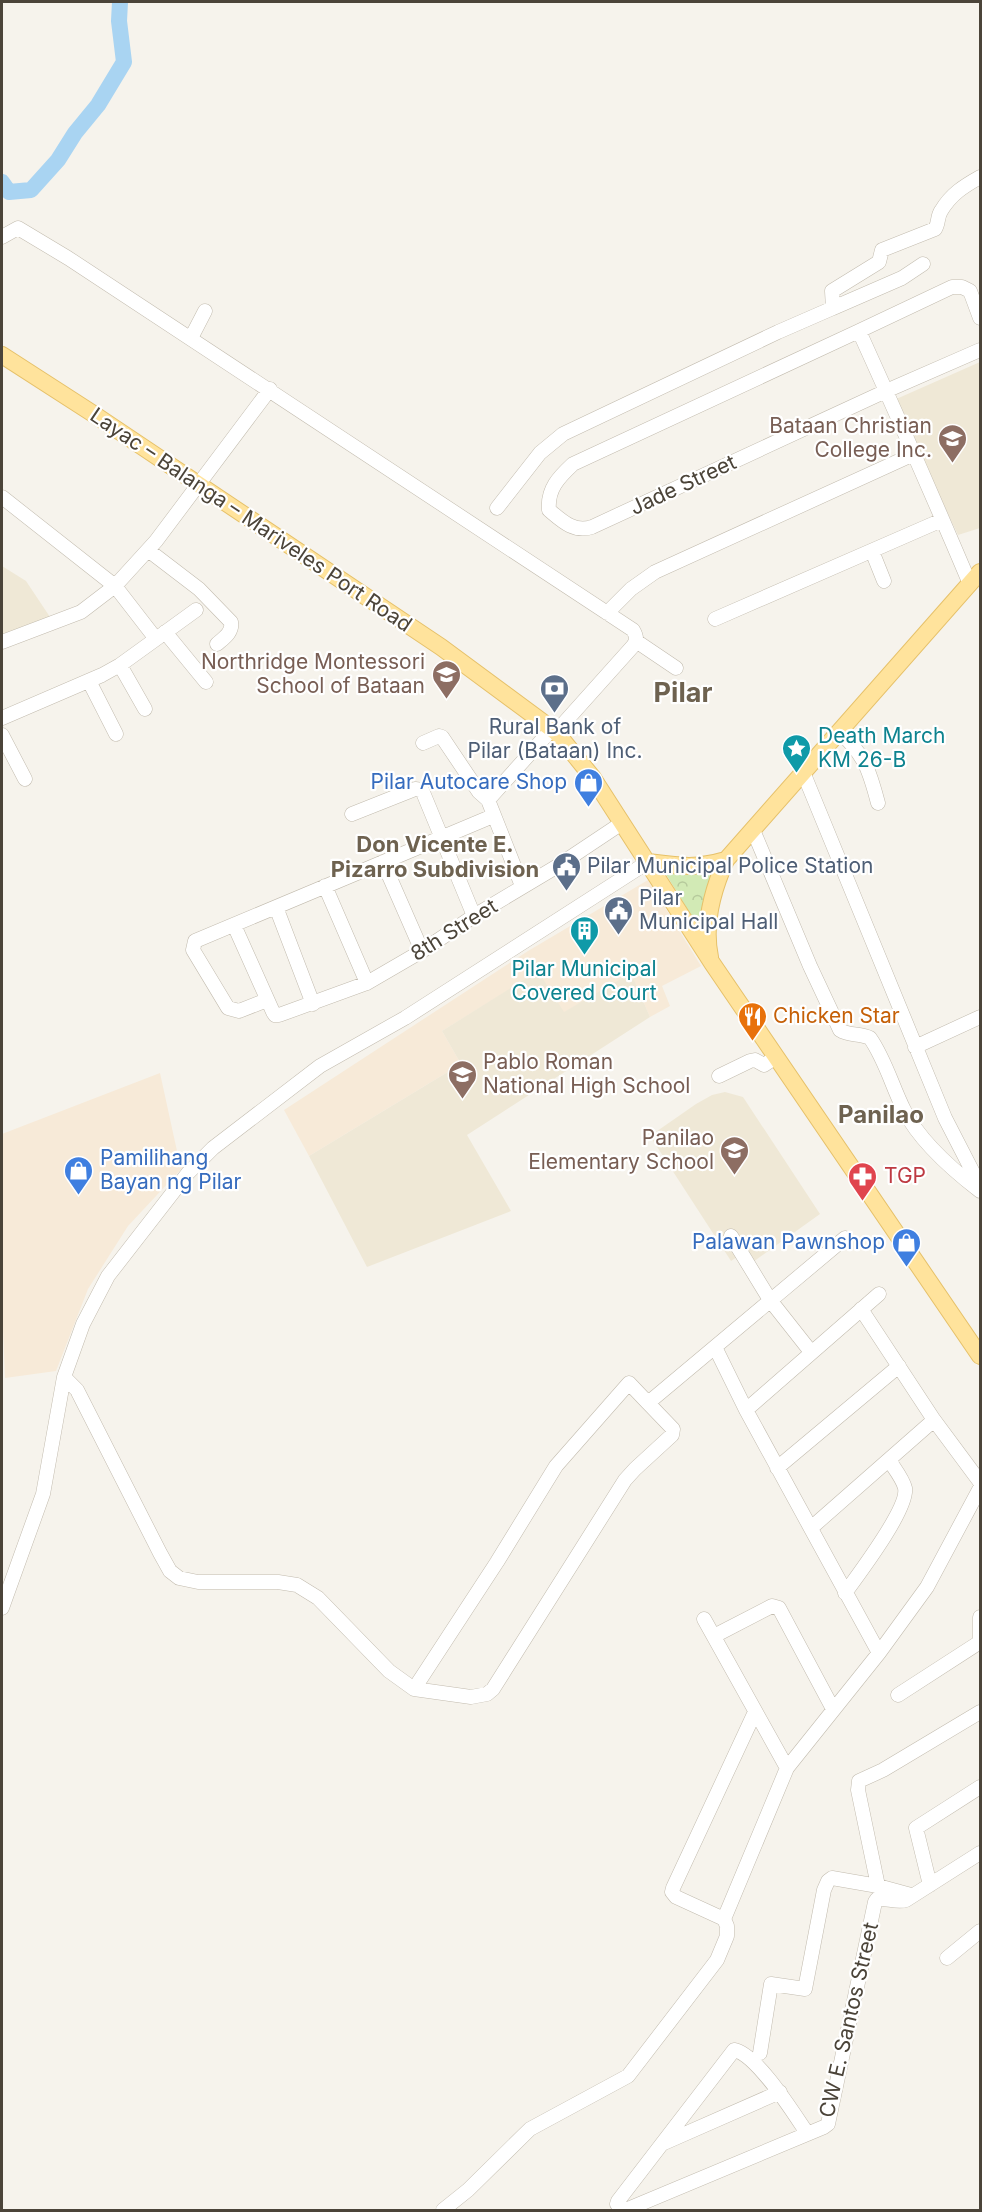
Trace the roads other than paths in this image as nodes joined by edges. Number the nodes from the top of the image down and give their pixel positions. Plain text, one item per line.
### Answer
1 (981, 177) edge
2 (2, 237) edge
3 (923, 264) dead end
4 (833, 308) junction
5 (205, 311) dead end
6 (981, 318) edge
7 (859, 331) junction
8 (191, 338) junction
9 (981, 350) edge
10 (2, 355) edge
11 (270, 389) junction
12 (886, 391) junction
13 (914, 454) junction
14 (199, 484) junction
15 (2, 497) edge
16 (497, 508) dead end
17 (942, 520) junction
18 (148, 550) junction
19 (872, 551) junction
20 (975, 578) edge
21 (884, 581) dead end
22 (115, 586) junction
23 (196, 609) dead end
24 (607, 612) junction
25 (715, 619) dead end
26 (160, 636) junction
27 (636, 641) junction
28 (2, 642) edge
29 (217, 644) dead end
30 (120, 665) junction
31 (676, 668) dead end
32 (89, 681) junction
33 (206, 682) dead end
34 (145, 709) dead end
35 (2, 718) edge
36 (554, 731) junction
37 (839, 731) junction
38 (116, 734) dead end
39 (2, 735) edge
40 (423, 743) dead end
41 (803, 771) junction
42 (25, 779) dead end
43 (488, 800) junction
44 (878, 804) dead end
45 (352, 814) dead end
46 (493, 816) junction
47 (622, 823) junction
48 (753, 830) junction
49 (441, 837) junction
50 (726, 860) junction
51 (382, 862) junction
52 (648, 862) junction
53 (325, 886) junction
54 (522, 886) junction
55 (276, 907) junction
56 (474, 916) junction
57 (234, 925) junction
58 (422, 951) junction
59 (712, 963) junction
60 (367, 983) junction
61 (267, 1000) junction
62 (313, 1004) junction
63 (981, 1017) edge
64 (915, 1047) junction
65 (776, 1058) junction
66 (719, 1076) dead end
67 (981, 1185) edge
68 (981, 1191) edge
69 (731, 1236) dead end
70 (845, 1238) dead end
71 (879, 1294) dead end
72 (770, 1300) junction
73 (861, 1309) junction
74 (715, 1347) junction
75 (811, 1353) junction
76 (980, 1353) edge
77 (899, 1366) junction
78 (64, 1377) junction
79 (648, 1403) junction
80 (746, 1410) junction
81 (934, 1420) junction
82 (889, 1460) junction
83 (777, 1468) junction
84 (981, 1482) edge
85 (981, 1488) edge
86 (811, 1528) junction
87 (845, 1593) junction
88 (2, 1608) edge
89 (981, 1617) edge
90 (704, 1619) dead end
91 (714, 1636) junction
92 (981, 1640) edge
93 (879, 1653) junction
94 (414, 1689) junction
95 (898, 1695) dead end
96 (833, 1709) junction
97 (755, 1712) junction
98 (981, 1712) edge
99 (787, 1768) junction
100 (981, 1787) edge
101 (981, 1853) edge
102 (930, 1885) junction
103 (878, 1886) junction
104 (912, 1896) junction
105 (724, 1919) junction
106 (981, 1931) edge
107 (947, 1958) dead end
108 (760, 2053) dead end
109 (780, 2092) junction
110 (807, 2133) junction
111 (662, 2144) junction
112 (452, 2208) edge

1 - 4 street
2 - 8 street
3 - 4 street
4 - 16 street
5 - 8 street
6 - 7 street
7 - 12 street
7 - 12 street, Jade Street
8 - 11 street
9 - 12 street, Jade Street
10 - 14 main road, Layac – Balanga – Mariveles Port Road
11 - 14 street
11 - 24 street
12 - 13 street
13 - 17 street
13 - 24 street
14 - 18 street
14 - 36 main road, Layac – Balanga – Mariveles Port Road
15 - 22 street
17 - 19 street
17 - 20 street
18 - 22 street
18 - 29 street
19 - 21 street
19 - 25 street
20 - 37 main road
22 - 26 street
22 - 28 street
23 - 26 street
24 - 27 street
26 - 30 street
26 - 33 street
27 - 31 street
27 - 36 street
30 - 32 street
30 - 34 street
32 - 35 street
32 - 38 street
36 - 43 street
36 - 47 main road, Layac – Balanga – Mariveles Port Road
37 - 41 main road
37 - 44 street
39 - 42 street
40 - 43 street
41 - 48 main road
41 - 64 street
43 - 46 street
45 - 49 street
46 - 49 street
46 - 54 street
47 - 52 main road, Layac – Balanga – Mariveles Port Road
47 - 54 street, 8th Street
48 - 50 main road
48 - 68 street
49 - 51 street
49 - 56 street
50 - 52 main road
50 - 59 main road
51 - 53 street
51 - 58 street
52 - 59 main road, Layac – Balanga – Mariveles Port Road
52 - 78 street
53 - 55 street
53 - 60 street
54 - 56 street, 8th Street
55 - 57 street
55 - 62 street
56 - 58 street, 8th Street
57 - 61 street
57 - 61 street
58 - 60 street, 8th Street
59 - 65 main road, Layac – Balanga – Mariveles Port Road
60 - 62 street, 8th Street
61 - 62 street, 8th Street
63 - 64 street
64 - 67 street
65 - 66 street
65 - 76 main road, Layac – Balanga – Mariveles Port Road
69 - 72 street
70 - 72 street
71 - 73 street
72 - 74 street
72 - 75 street
73 - 75 street
73 - 77 street
74 - 79 street
74 - 80 street
75 - 80 street
77 - 81 street
77 - 83 street
78 - 88 street
78 - 94 street
79 - 94 street
79 - 94 street
80 - 83 street
81 - 82 street
81 - 84 street
82 - 86 street
82 - 87 street
83 - 86 street
85 - 93 street
86 - 87 street
87 - 93 street
89 - 92 street
90 - 91 street
91 - 96 street
91 - 97 street
92 - 95 street
93 - 96 street
96 - 99 street
97 - 99 street
97 - 105 street
98 - 103 street
99 - 105 street
100 - 102 street
101 - 102 street, CW E. Santos Street
102 - 104 street, CW E. Santos Street
103 - 104 street
103 - 108 street
104 - 110 street, CW E. Santos Street
105 - 112 street
106 - 107 street
109 - 110 street
109 - 111 street
109 - 111 street, CW E. Santos Street
110 - 111 street, CW E. Santos Street

